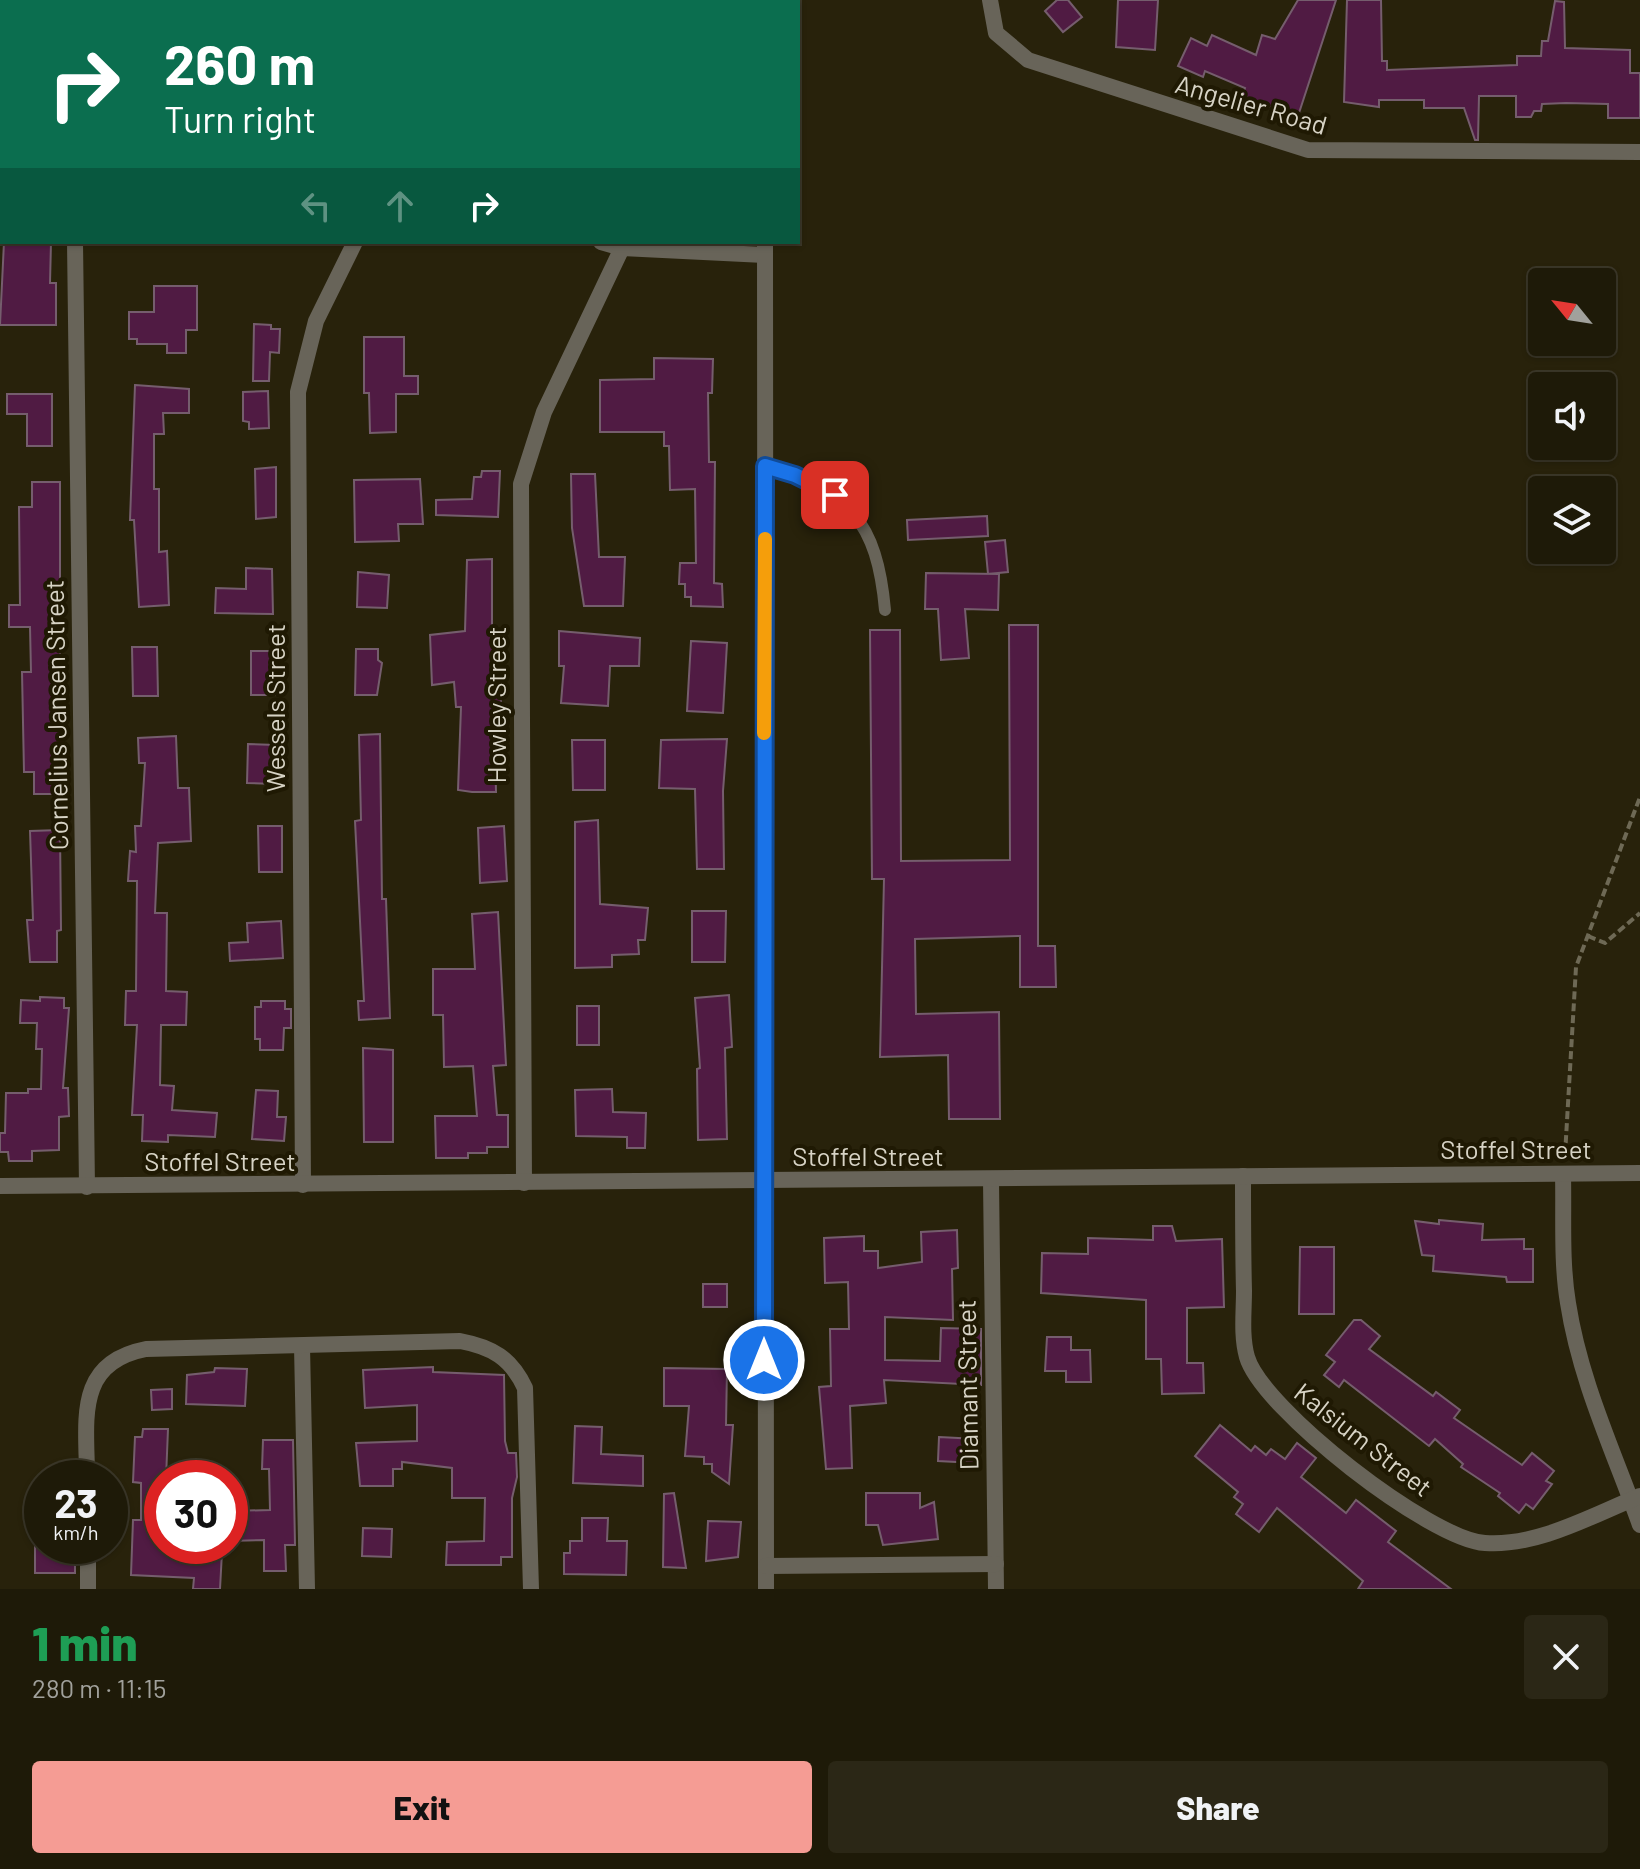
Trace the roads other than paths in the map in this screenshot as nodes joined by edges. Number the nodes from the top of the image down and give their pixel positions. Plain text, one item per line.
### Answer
1 (990, 0) edge
2 (1640, 152) edge
3 (75, 244) edge
4 (354, 244) edge
5 (608, 244) edge
6 (622, 248) junction
7 (765, 248) edge
8 (765, 466) junction
9 (885, 610) dead end
10 (1640, 1173) edge
11 (1563, 1174) junction
12 (1243, 1176) junction
13 (991, 1181) junction
14 (763, 1182) junction
15 (524, 1183) junction
16 (303, 1185) junction
17 (0, 1186) edge
18 (87, 1187) junction
19 (302, 1346) junction
20 (87, 1460) edge
21 (1635, 1498) edge
22 (1640, 1525) edge
23 (88, 1564) edge
24 (996, 1564) junction
25 (766, 1566) junction
26 (88, 1589) edge
27 (307, 1589) edge
28 (531, 1589) edge
29 (766, 1589) edge
30 (996, 1589) edge

1 - 2 street, Angelier Road
3 - 18 street, Cornelius Jansen Street
4 - 16 street, Wessels Street
5 - 6 street
6 - 7 street
6 - 15 street, Howley Street
7 - 8 street
8 - 9 lane
8 - 14 street
10 - 11 street, Stoffel Street
11 - 12 street, Stoffel Street
11 - 21 street
12 - 13 street, Stoffel Street
12 - 21 street, Kalsium Street
13 - 14 street, Stoffel Street
13 - 24 street, Diamant Street
14 - 15 street, Stoffel Street
14 - 25 street
15 - 16 street, Stoffel Street
16 - 18 street, Stoffel Street
17 - 18 street, Stoffel Street
19 - 20 street
19 - 27 street
19 - 28 street
21 - 22 street
23 - 26 street
24 - 25 street
24 - 30 street, Diamant Street
25 - 29 street

